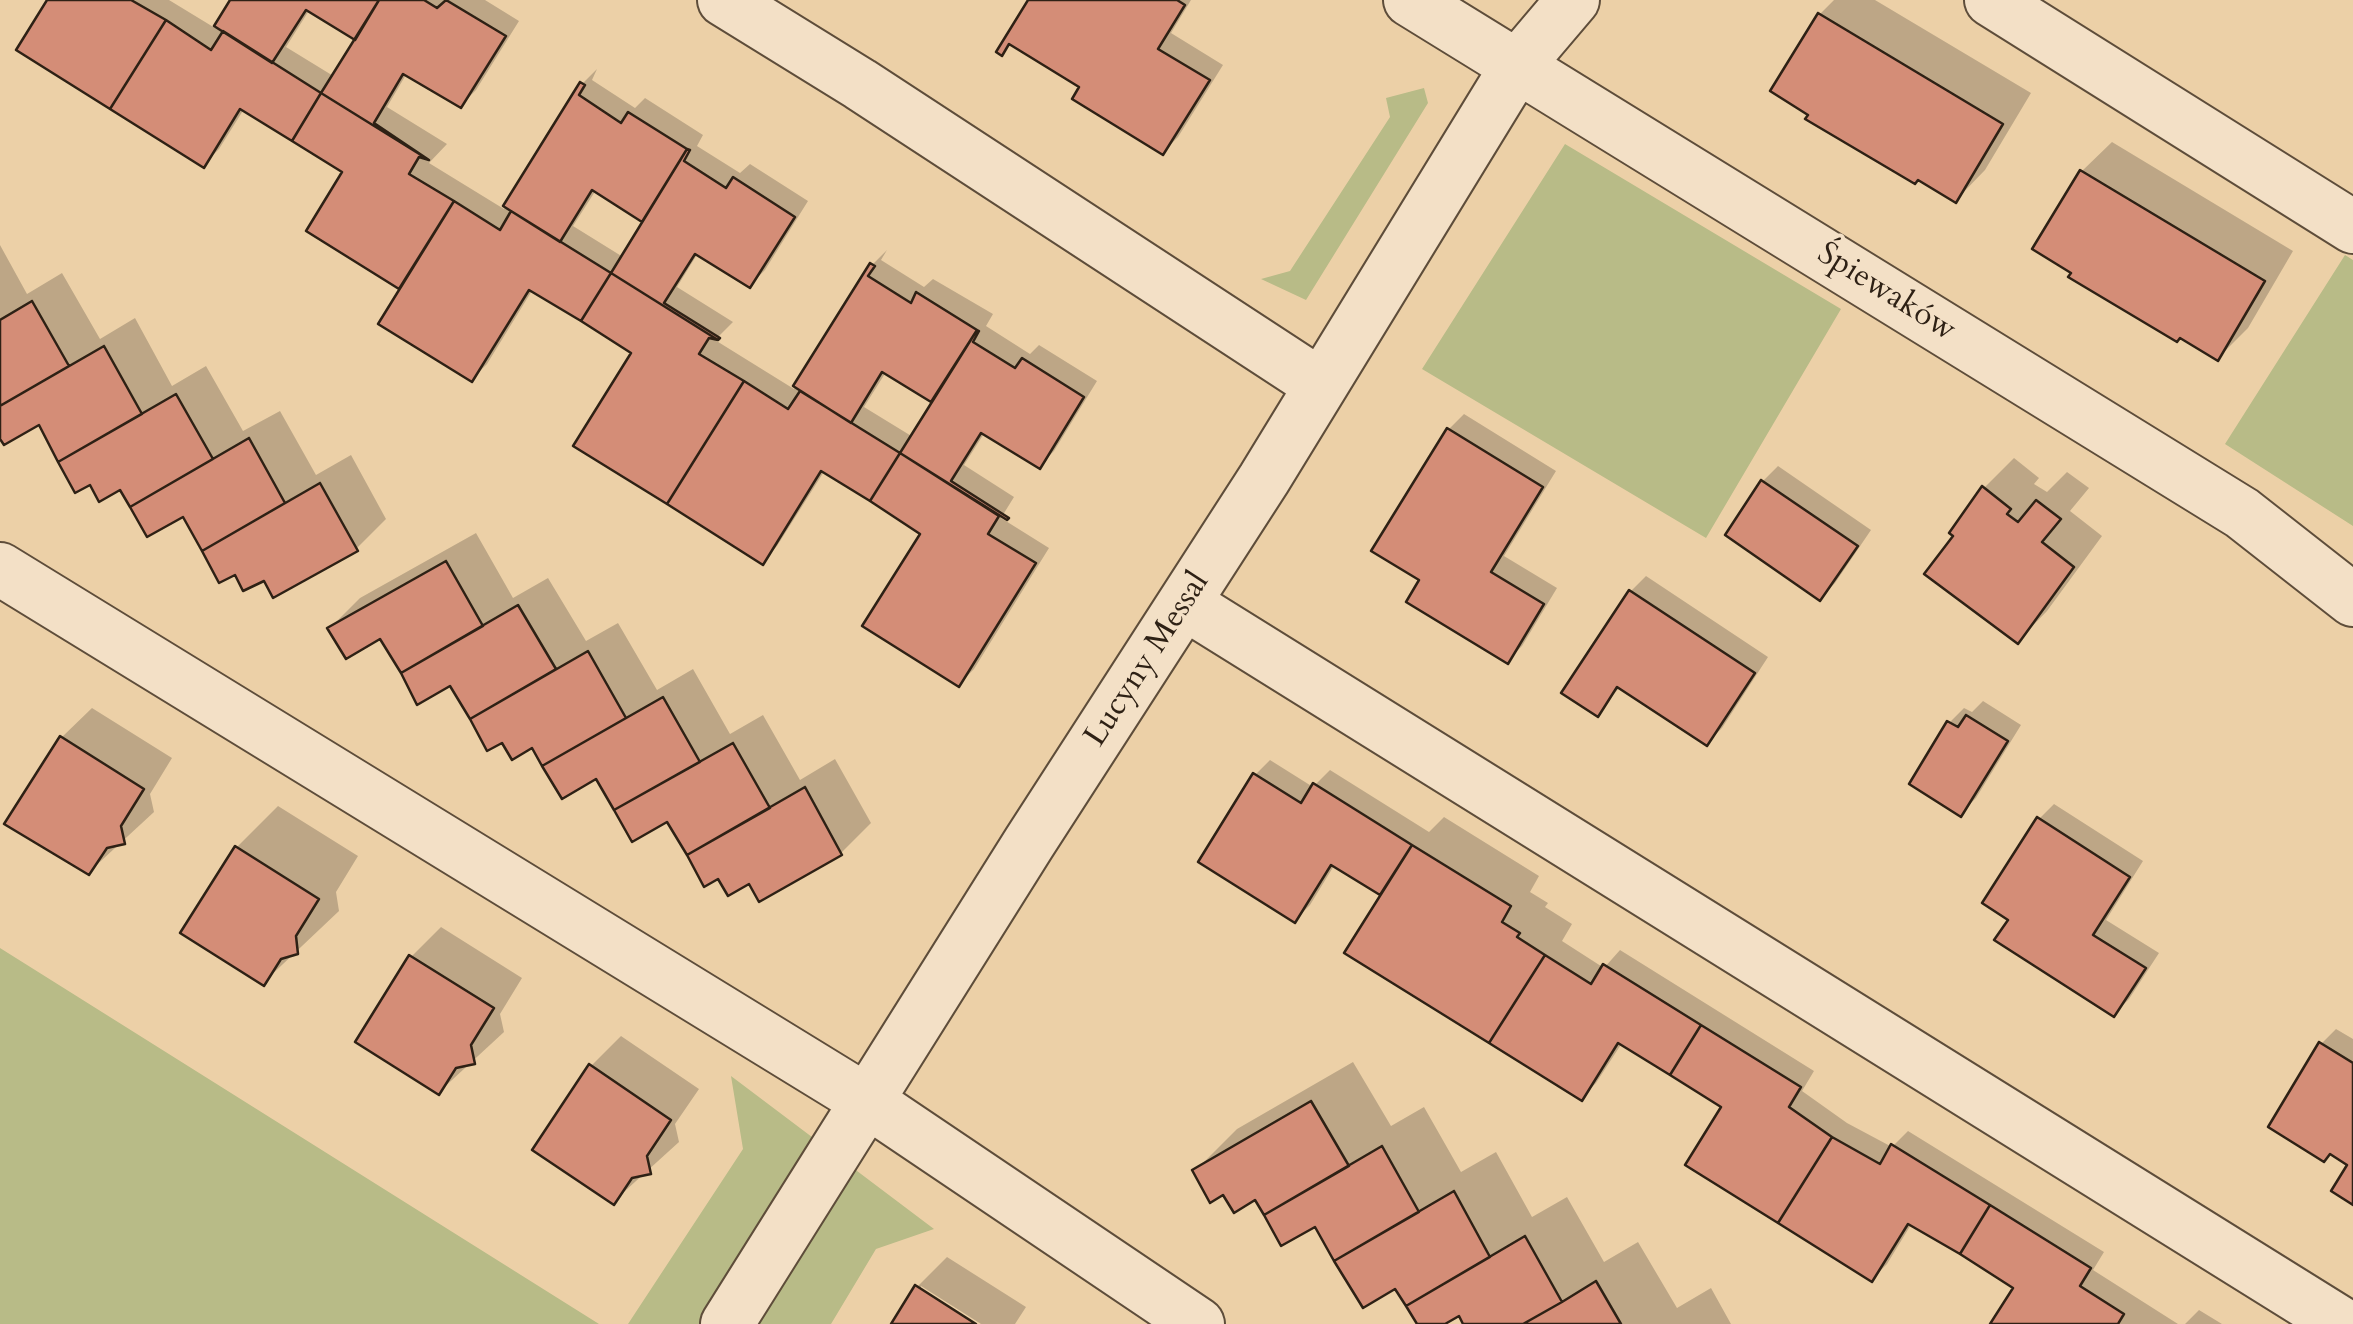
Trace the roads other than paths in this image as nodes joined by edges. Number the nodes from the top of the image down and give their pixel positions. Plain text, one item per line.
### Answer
1 (724, 0) edge
2 (1410, 0) edge
3 (1574, 0) edge
4 (1991, 0) edge
5 (1517, 66) junction
6 (2353, 227) edge
7 (1319, 384) junction
8 (0, 568) edge
9 (2353, 600) edge
10 (1184, 603) junction
11 (867, 1101) junction
12 (727, 1324) edge
13 (1198, 1324) edge
14 (2342, 1324) edge

1 - 7 street
2 - 5 street, Śpiewaków
3 - 5 street, Lucyny Messal
4 - 6 street
5 - 7 street, Lucyny Messal
5 - 9 street, Śpiewaków
7 - 10 street, Lucyny Messal
8 - 11 street
10 - 11 street, Lucyny Messal
10 - 14 street
11 - 12 street, Lucyny Messal
11 - 13 street

